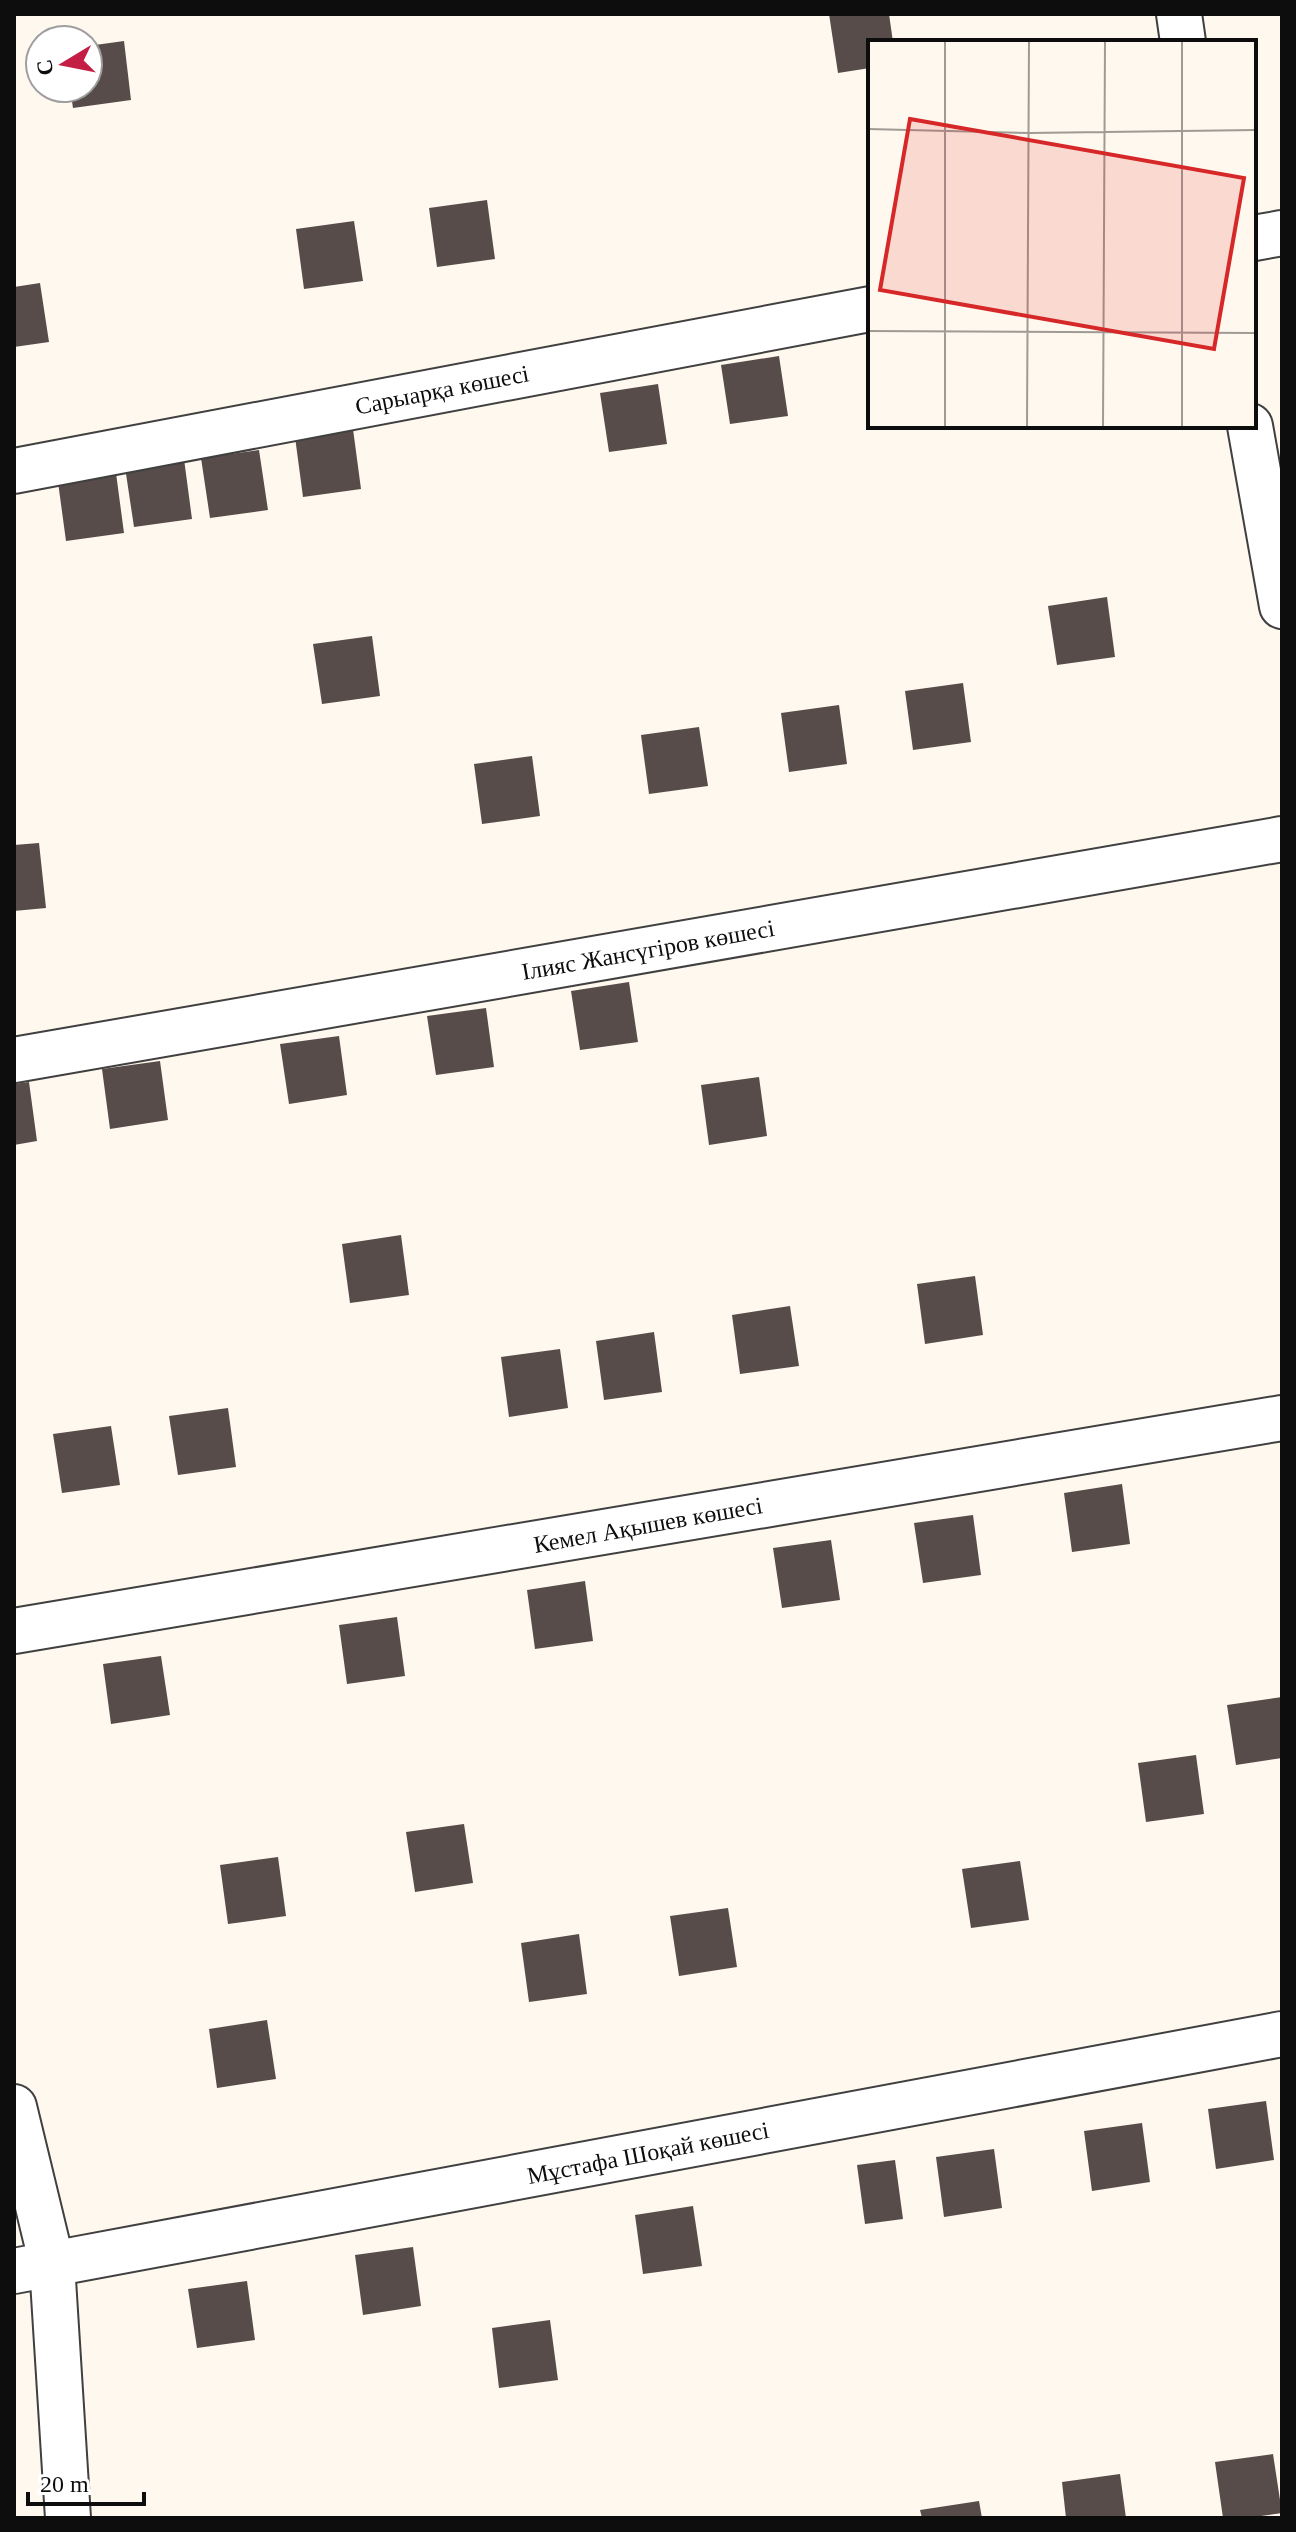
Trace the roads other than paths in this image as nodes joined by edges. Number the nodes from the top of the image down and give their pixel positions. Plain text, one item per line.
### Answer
1 (1179, 14) edge
2 (1183, 40) edge
3 (1282, 233) edge
4 (1256, 238) edge
5 (868, 309) edge
6 (1250, 428) edge
7 (14, 471) edge
8 (1282, 606) edge
9 (1282, 839) edge
10 (14, 1060) edge
11 (1282, 1418) edge
12 (14, 1631) edge
13 (1282, 2034) edge
14 (14, 2107) edge
15 (33, 2268) edge
16 (68, 2518) edge

1 - 2 street
3 - 4 street
5 - 7 street, Сарыарқа көшесі
6 - 8 street
9 - 10 street, Ілияс Жансүгіров көшесі
11 - 12 street, Кемел Ақышев көшесі
13 - 15 street, Мұстафа Шоқай көшесі
14 - 15 street
15 - 16 street

